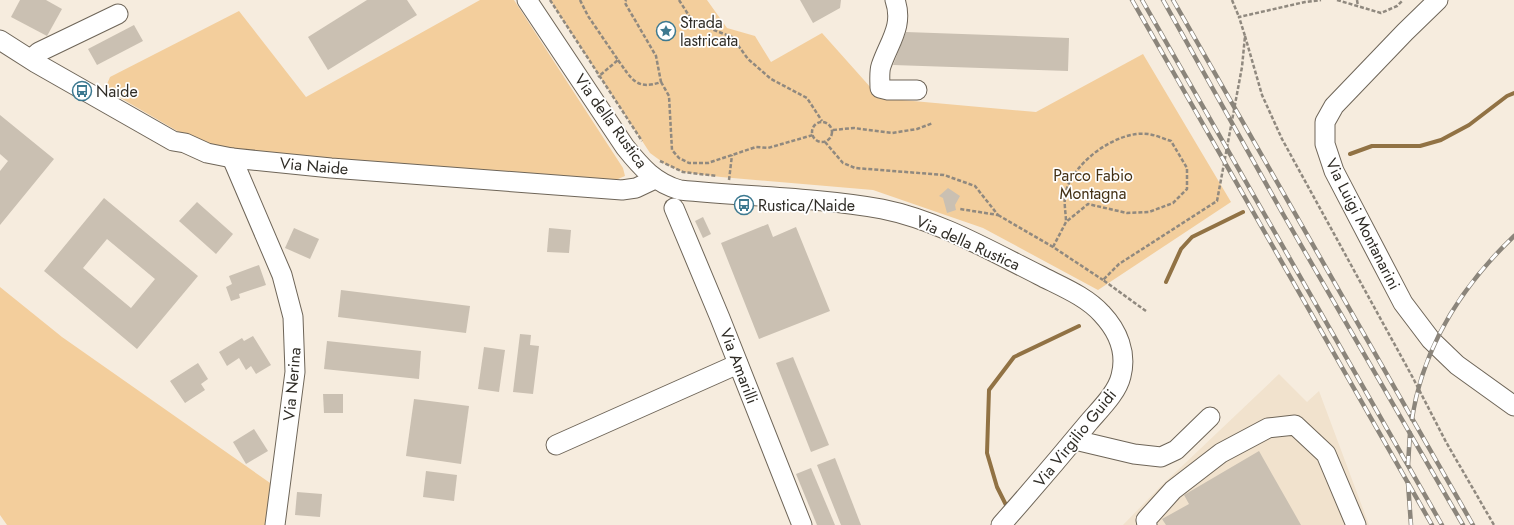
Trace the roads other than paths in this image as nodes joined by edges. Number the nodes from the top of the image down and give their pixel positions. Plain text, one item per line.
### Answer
1 (527, 0) edge
2 (895, 0) edge
3 (1438, 0) edge
4 (118, 14) dead end
5 (0, 40) edge
6 (31, 60) junction
7 (917, 90) dead end
8 (232, 158) junction
9 (655, 179) junction
10 (693, 191) junction
11 (674, 208) junction
12 (1119, 340) joint
13 (738, 364) junction
14 (1514, 406) edge
15 (1210, 416) dead end
16 (1075, 440) junction
17 (556, 445) dead end
18 (275, 525) edge
19 (802, 525) edge
20 (1001, 525) edge
21 (1147, 525) edge
22 (1356, 525) edge

1 - 9 street, Via della Rustica
2 - 7 street
3 - 14 street, Via Luigi Montanarini
4 - 6 street
5 - 6 street, Via Naide
6 - 8 street, Via Naide
8 - 9 street, Via Naide
8 - 18 street, Via Nerina
9 - 10 street, Via della Rustica
9 - 11 street, Via Amarilli
10 - 11 street
10 - 12 street, Via della Rustica
11 - 13 street, Via Amarilli
12 - 16 street, Via Virgilio Guidi
13 - 17 street
13 - 19 street, Via Amarilli
15 - 16 street
16 - 20 street, Via Virgilio Guidi
21 - 22 street

